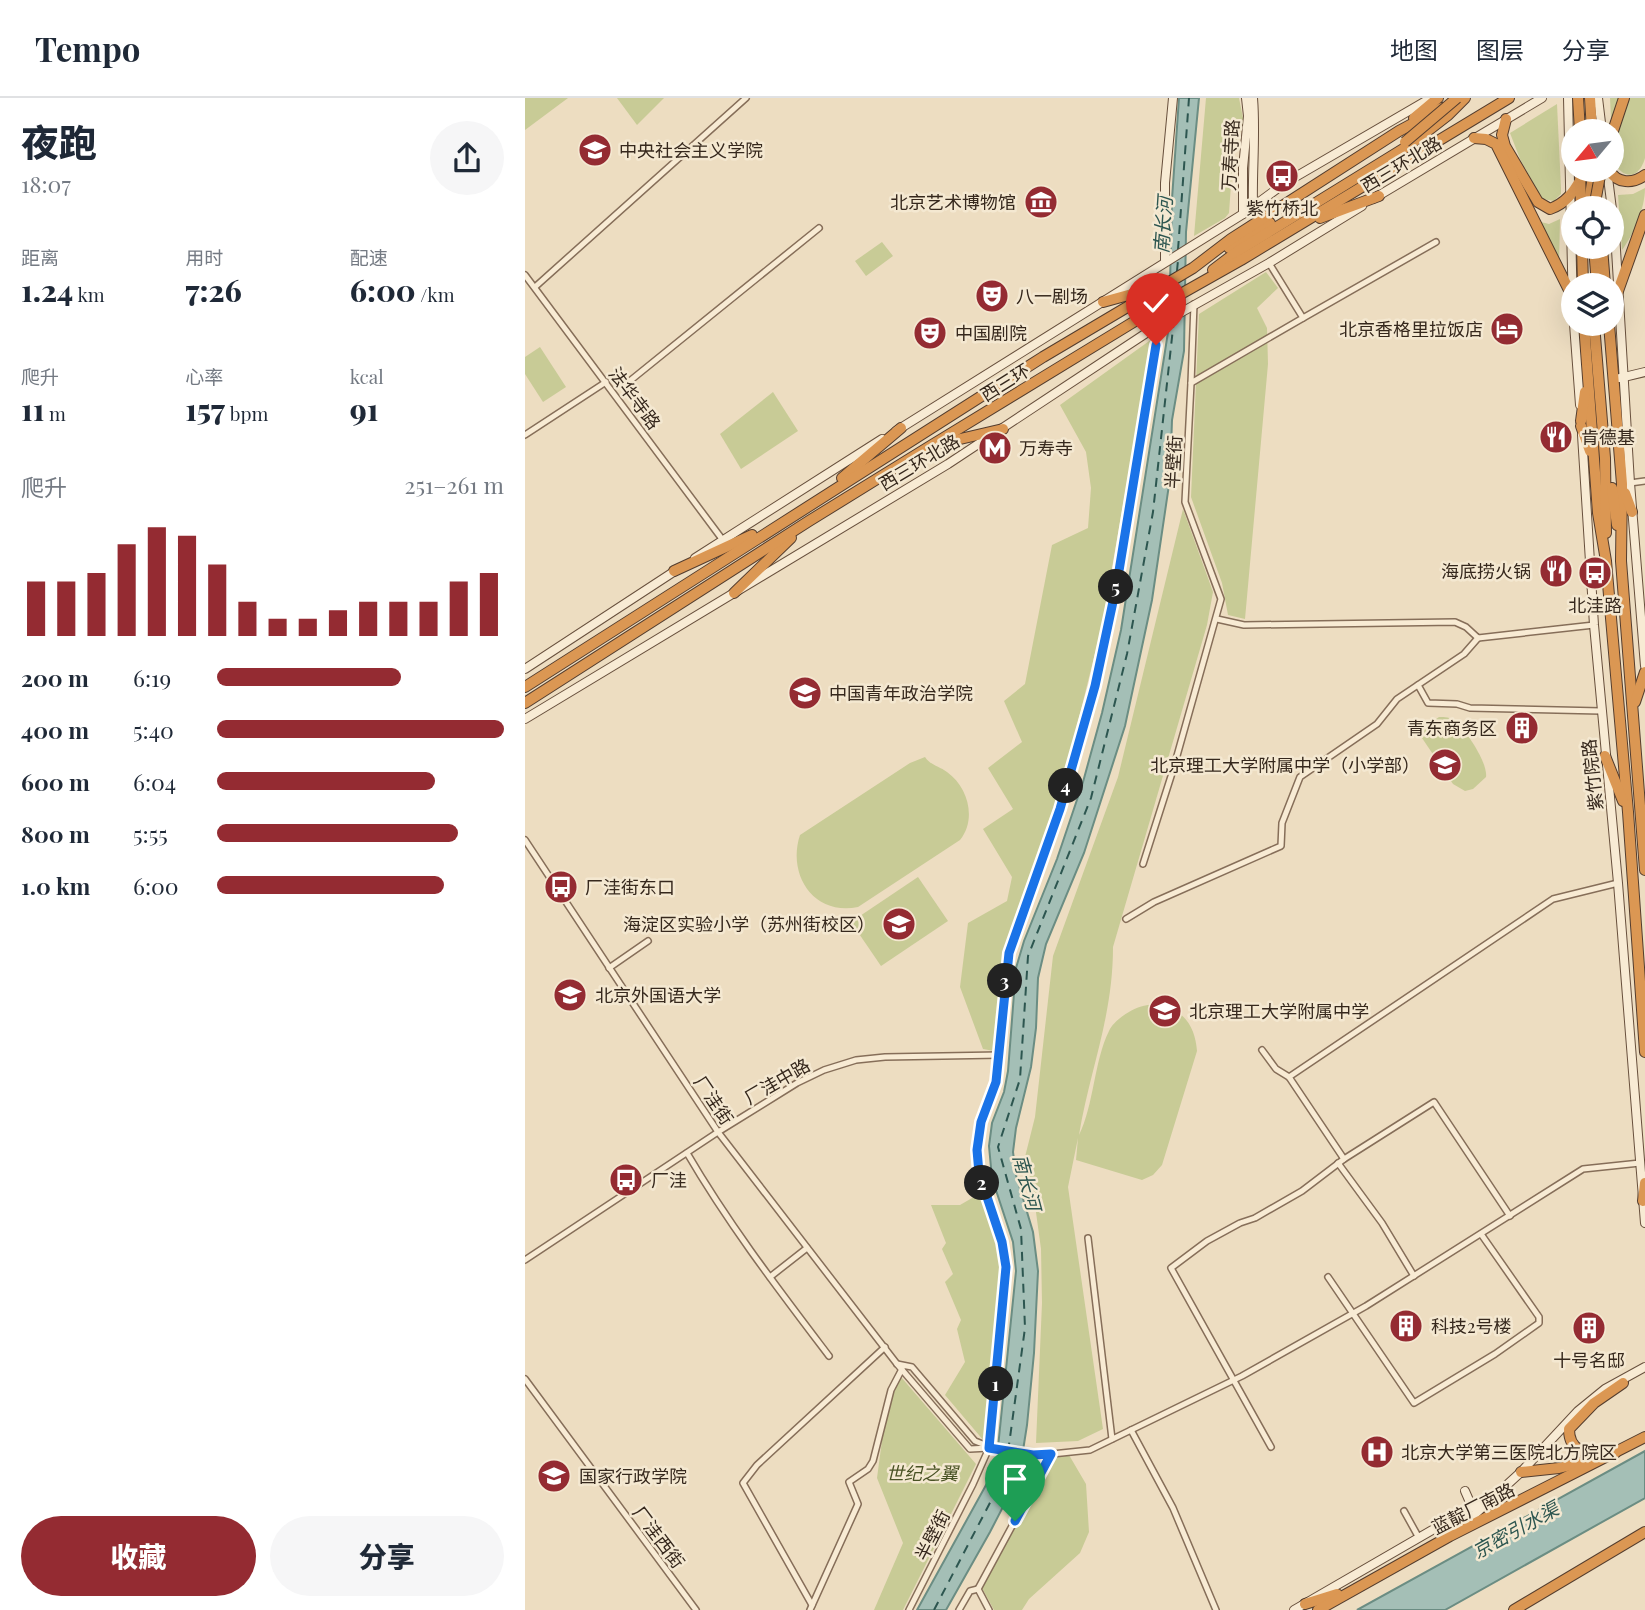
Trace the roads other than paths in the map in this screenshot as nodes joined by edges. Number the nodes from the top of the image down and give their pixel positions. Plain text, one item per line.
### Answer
1 (745, 98) edge
2 (1173, 98) edge
3 (1246, 98) edge
4 (1253, 98) edge
5 (1431, 98) edge
6 (1438, 98) edge
7 (1461, 98) edge
8 (1509, 98) edge
9 (1542, 98) edge
10 (1568, 98) edge
11 (1578, 98) edge
12 (1590, 98) edge
13 (1598, 98) edge
14 (1617, 98) edge
15 (1624, 98) edge
16 (1595, 116) junction
17 (1506, 119) junction
18 (1574, 119) edge
19 (1576, 119) edge
20 (1595, 119) edge
21 (1597, 119) edge
22 (1609, 119) edge
23 (1617, 119) edge
24 (1399, 131) junction
25 (1474, 138) junction
26 (1407, 144) junction
27 (1645, 175) edge
28 (1609, 182) edge
29 (1624, 182) edge
30 (1379, 196) junction
31 (1561, 202) edge
32 (1253, 206) junction
33 (1243, 214) junction
34 (1645, 215) edge
35 (1297, 227) junction
36 (819, 228) dead end
37 (1436, 242) dead end
38 (1165, 261) junction
39 (1269, 263) junction
40 (1193, 268) junction
41 (1616, 273) edge
42 (1561, 274) edge
43 (525, 275) edge
44 (1624, 275) edge
45 (1164, 285) junction
46 (534, 287) junction
47 (1190, 287) junction
48 (1103, 302) junction
49 (1194, 303) junction
50 (1303, 318) junction
51 (1160, 324) junction
52 (1575, 336) edge
53 (1585, 336) edge
54 (1595, 336) edge
55 (1601, 336) edge
56 (1611, 336) edge
57 (1618, 336) edge
58 (1588, 371) junction
59 (1645, 372) edge
60 (1618, 378) junction
61 (631, 380) dead end
62 (606, 382) junction
63 (1191, 383) junction
64 (1581, 423) junction
65 (901, 428) junction
66 (1003, 429) junction
67 (525, 435) edge
68 (933, 445) junction
69 (1608, 458) junction
70 (1595, 465) junction
71 (1645, 481) edge
72 (1626, 483) junction
73 (815, 501) junction
74 (1632, 512) joint
75 (787, 519) junction
76 (809, 521) junction
77 (722, 539) junction
78 (1606, 561) junction
79 (1621, 561) junction
80 (674, 571) junction
81 (734, 593) junction
82 (1217, 619) junction
83 (1594, 625) junction
84 (1478, 638) junction
85 (1645, 666) edge
86 (525, 669) edge
87 (1645, 672) edge
88 (1418, 685) junction
89 (525, 687) edge
90 (525, 703) edge
91 (1633, 709) junction
92 (1601, 710) junction
93 (525, 719) edge
94 (1605, 756) junction
95 (1627, 812) junction
96 (525, 840) edge
97 (1143, 864) dead end
98 (1645, 870) edge
99 (1618, 883) junction
100 (1126, 919) dead end
101 (648, 942) dead end
102 (609, 968) junction
103 (1262, 1050) dead end
104 (1645, 1052) edge
105 (1000, 1055) junction
106 (1289, 1077) junction
107 (717, 1132) junction
108 (687, 1153) junction
109 (1341, 1161) junction
110 (1640, 1163) junction
111 (1645, 1183) edge
112 (1643, 1201) junction
113 (1510, 1216) junction
114 (1645, 1223) edge
115 (1482, 1234) junction
116 (1088, 1238) dead end
117 (807, 1248) junction
118 (525, 1260) edge
119 (1414, 1276) junction
120 (770, 1277) junction
121 (1328, 1277) dead end
122 (1353, 1314) junction
123 (885, 1347) junction
124 (829, 1356) dead end
125 (900, 1366) junction
126 (1645, 1367) edge
127 (1645, 1373) edge
128 (525, 1379) edge
129 (1235, 1379) junction
130 (1622, 1382) junction
131 (1131, 1430) junction
132 (1645, 1437) edge
133 (1112, 1439) junction
134 (1271, 1447) dead end
135 (992, 1448) junction
136 (1615, 1453) junction
137 (1051, 1454) junction
138 (1521, 1472) junction
139 (1465, 1491) dead end
140 (1492, 1501) junction
141 (1472, 1507) junction
142 (1404, 1510) dead end
143 (1645, 1532) edge
144 (1450, 1536) junction
145 (1419, 1538) junction
146 (1358, 1588) junction
147 (978, 1590) junction
148 (1305, 1604) junction
149 (811, 1608) edge
150 (696, 1610) edge
151 (909, 1610) edge
152 (959, 1610) edge
153 (989, 1610) edge
154 (1216, 1610) edge
155 (1294, 1610) edge
156 (1318, 1610) edge
157 (1514, 1610) edge

1 - 46 street
2 - 38 street
3 - 33 street, 万寿寺路
4 - 32 street, 万寿寺路
5 - 32 street
6 - 24 highway
7 - 24 highway, 西三环
7 - 26 highway, bridge
8 - 35 highway, 西三环
9 - 17 street, 西三环北路
10 - 18 street
11 - 19 highway
12 - 16 highway
13 - 16 street
14 - 22 highway
15 - 23 highway
16 - 20 highway
16 - 21 street
17 - 25 street, 西三环北路
17 - 31 highway
24 - 40 highway, 西三环
25 - 30 street, 西三环北路
25 - 42 highway
26 - 40 highway
26 - 47 highway
27 - 29 highway
28 - 41 street
30 - 35 highway
30 - 39 street, 西三环北路
32 - 33 street
33 - 38 street
34 - 44 highway
35 - 47 highway, 西三环
36 - 61 street
37 - 50 street
38 - 48 street
39 - 49 street, 西三环北路
39 - 50 street
40 - 45 highway, 西三环
43 - 46 street, 法华寺路
45 - 48 highway
45 - 73 highway, 西三环
46 - 62 street, 法华寺路
47 - 68 highway, 西三环
48 - 65 street
49 - 51 street, 西三环北路
49 - 63 street, 半壁街
50 - 63 street
51 - 66 street, 西三环北路
51 - 105 street, 半壁街
52 - 64 street, 紫竹院路
53 - 58 highway, 紫竹院路
54 - 69 highway
55 - 69 highway
56 - 60 highway
57 - 60 street
58 - 64 highway
58 - 70 highway, 紫竹院路
59 - 60 street
60 - 72 highway
62 - 67 street
62 - 77 street, 法华寺路
63 - 82 street, 半壁街
64 - 70 highway
64 - 83 street, 紫竹院路
65 - 73 highway
65 - 77 street
66 - 68 highway
66 - 81 street, 西三环北路
68 - 76 highway, 西三环
69 - 78 highway
69 - 79 highway
70 - 78 highway, 紫竹院路
71 - 72 street
72 - 74 highway
72 - 79 highway
73 - 75 highway, 西三环
74 - 85 street
75 - 80 highway
75 - 89 highway, 西三环
76 - 81 highway
76 - 90 highway, 西三环
77 - 80 street
78 - 95 highway, 紫竹院路
79 - 91 highway
80 - 86 street
81 - 93 street, 西三环北路
82 - 84 street
82 - 97 street, 半壁街
83 - 84 street
83 - 92 street, 紫竹院路
84 - 88 street
87 - 91 highway
88 - 92 street
88 - 100 street
91 - 98 highway
92 - 94 street, 紫竹院路
94 - 95 highway
94 - 99 street, 紫竹院路
95 - 104 highway, 紫竹院路
96 - 102 street, 厂洼街
99 - 106 street
99 - 110 street, 紫竹院路
101 - 102 street
102 - 107 street, 厂洼街
103 - 106 street
105 - 107 street, 厂洼中路
105 - 135 street, 半壁街
106 - 109 street
107 - 108 street, 厂洼中路
107 - 117 street, 厂洼街
108 - 118 street, 厂洼中路
108 - 120 street
109 - 113 street
109 - 119 street
109 - 129 street
110 - 112 street, 紫竹院路
110 - 113 street
111 - 112 highway
112 - 114 street, 紫竹院路
113 - 115 street
115 - 119 street
115 - 122 street
116 - 133 street
117 - 120 street
117 - 123 street, 厂洼街
119 - 122 street
120 - 124 street
121 - 122 street
122 - 129 street
123 - 125 street, 厂洼街
123 - 149 street
125 - 135 street
125 - 135 street, 厂洼街
125 - 149 street
126 - 130 street
127 - 130 street
128 - 150 street, 厂洼西街
129 - 131 street
129 - 134 street
130 - 136 highway
130 - 138 street
131 - 133 street
131 - 154 street
132 - 136 highway, 蓝靛厂南路
133 - 137 street
135 - 137 street
135 - 151 street, 半壁街
136 - 138 highway
136 - 144 highway, 蓝靛厂南路
137 - 147 street
138 - 140 street
139 - 141 street
140 - 141 street, 蓝靛厂南路
140 - 144 street
141 - 145 street, 蓝靛厂南路
142 - 145 street
143 - 157 highway
144 - 146 highway, 蓝靛厂南路
145 - 148 street, 蓝靛厂南路
146 - 148 highway
146 - 156 highway, 蓝靛厂南路
147 - 152 street
147 - 153 street
148 - 155 street, 蓝靛厂南路

